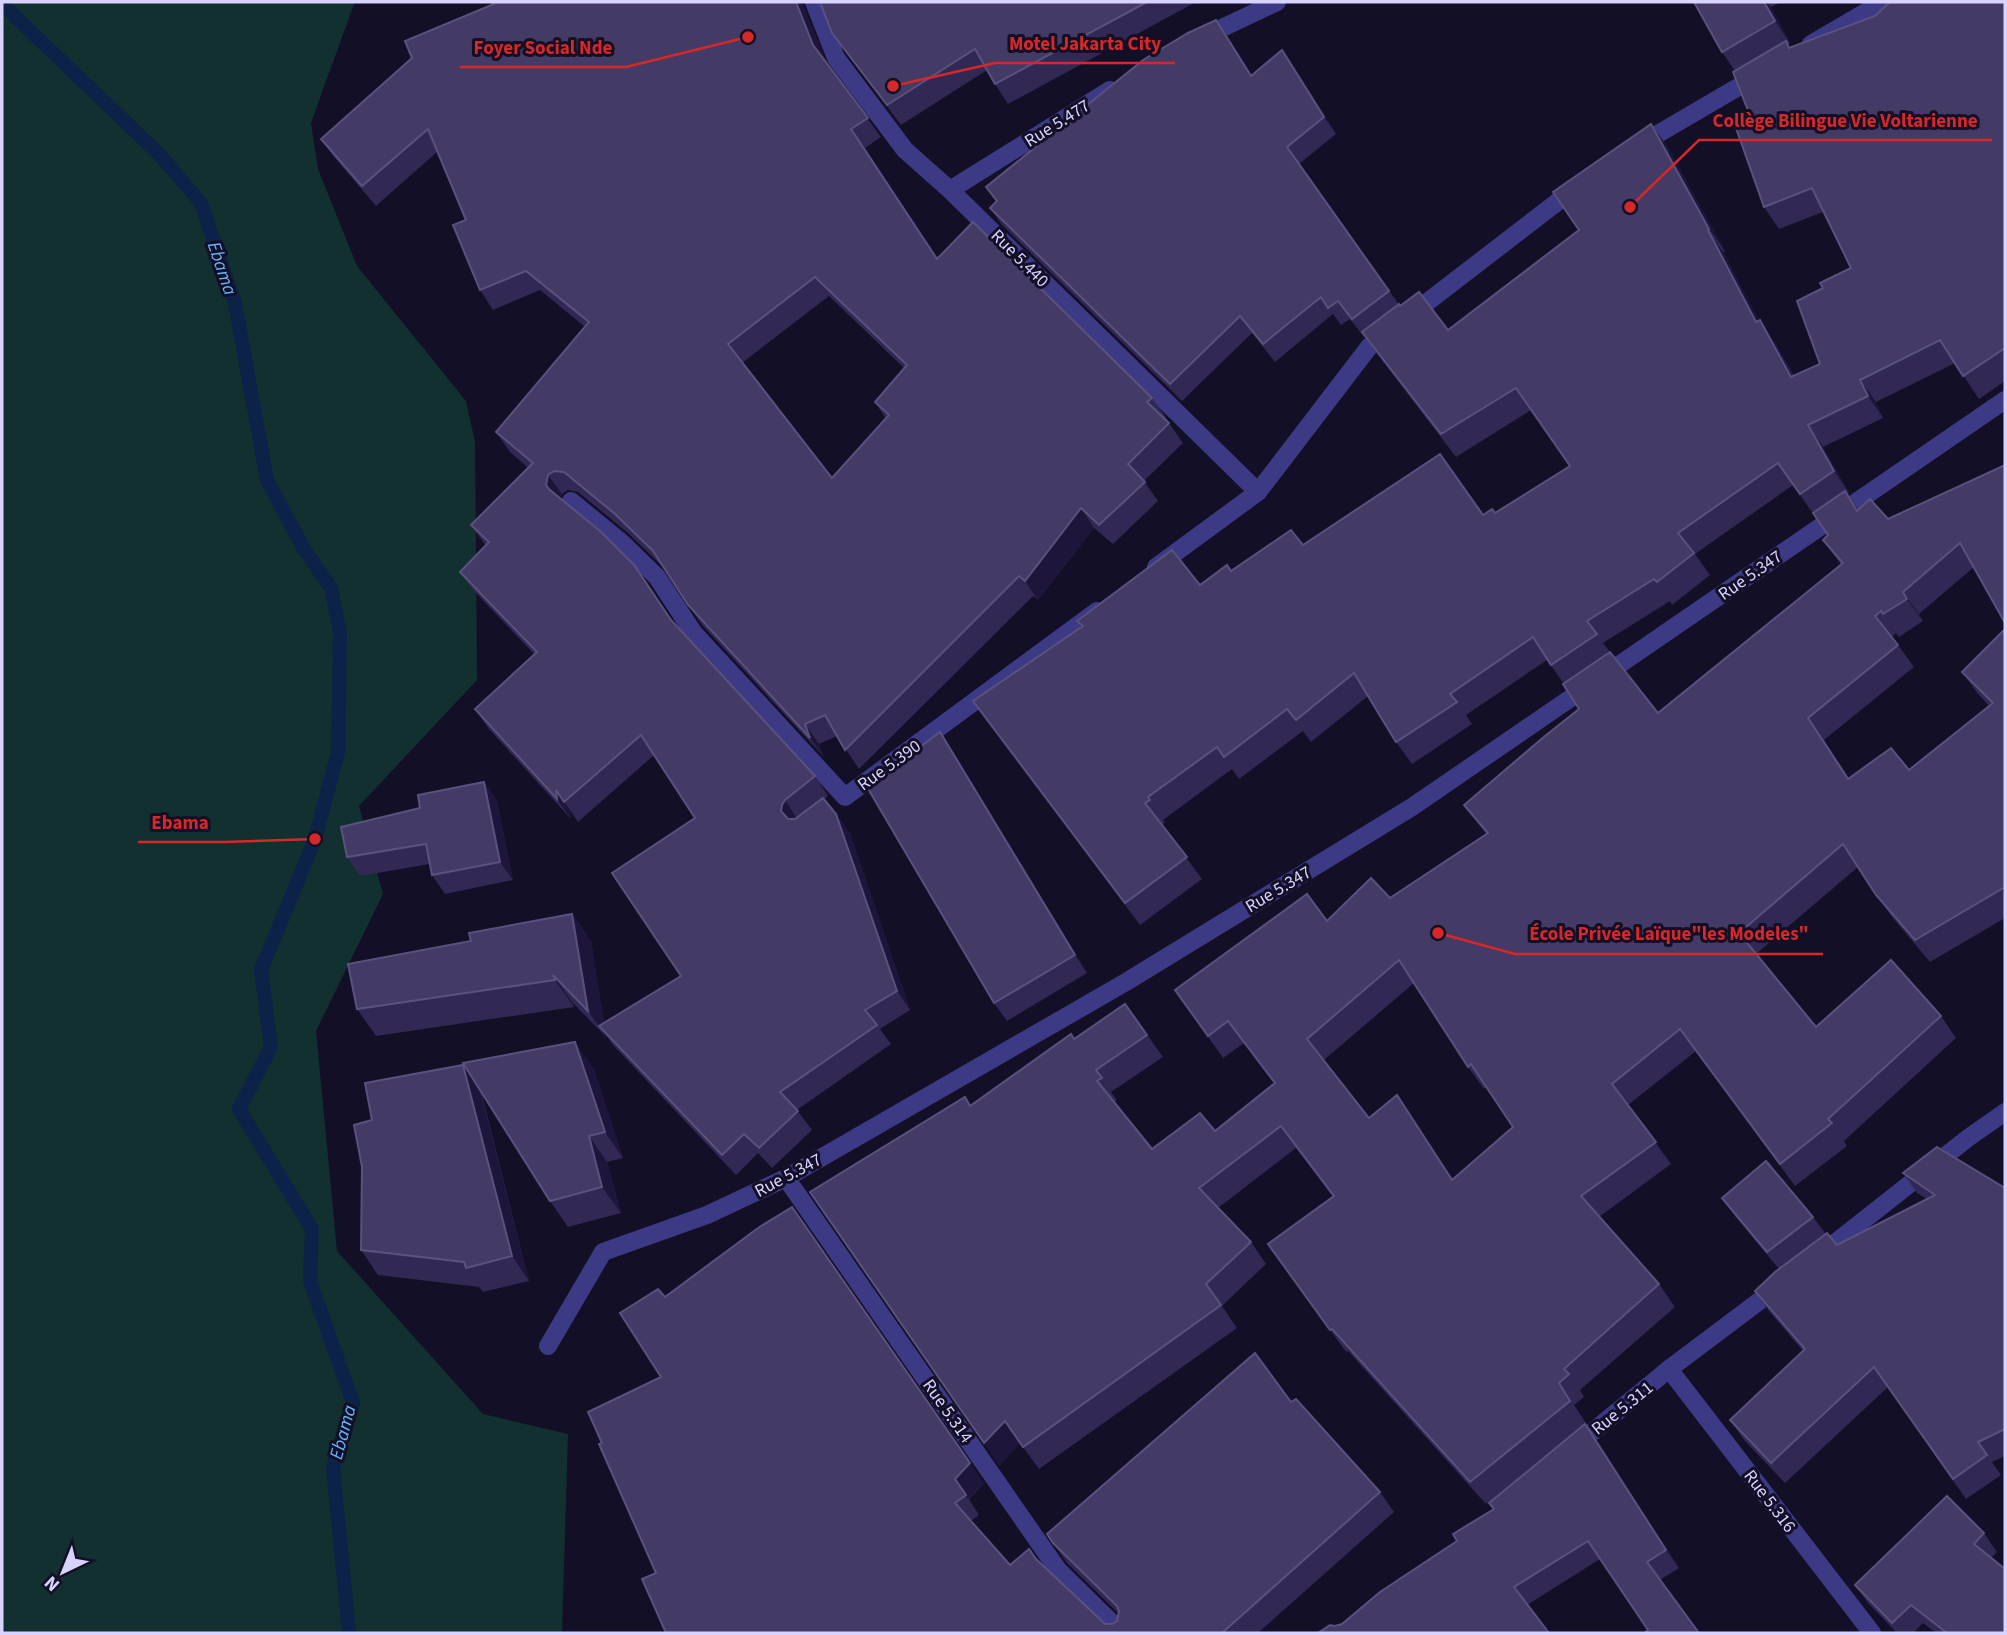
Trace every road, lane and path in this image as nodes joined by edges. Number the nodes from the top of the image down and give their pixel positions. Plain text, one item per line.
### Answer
1 (814, 2) edge
2 (1277, 2) edge
3 (1883, 2) edge
4 (1183, 47) edge
5 (1802, 49) edge
6 (1767, 70) edge
7 (1123, 83) edge
8 (1628, 151) edge
9 (1594, 173) edge
10 (950, 190) junction
11 (2005, 400) edge
12 (1258, 492) junction
13 (571, 502) edge
14 (1146, 575) edge
15 (1113, 599) edge
16 (2005, 1112) edge
17 (786, 1178) junction
18 (548, 1346) dead end
19 (1669, 1369) junction
20 (1562, 1457) edge
21 (1122, 1633) edge
22 (1872, 1633) edge

1 - 10 street, Rue 5.440
2 - 4 street
3 - 5 street
6 - 8 street
7 - 10 street, Rue 5.477
9 - 12 street
10 - 12 street, Rue 5.440
11 - 17 street, Rue 5.347
12 - 14 street
13 - 15 street, Rue 5.390
16 - 19 street, Rue 5.311
17 - 18 street, Rue 5.347
17 - 21 street, Rue 5.314
19 - 20 street, Rue 5.311
19 - 22 street, Rue 5.316

